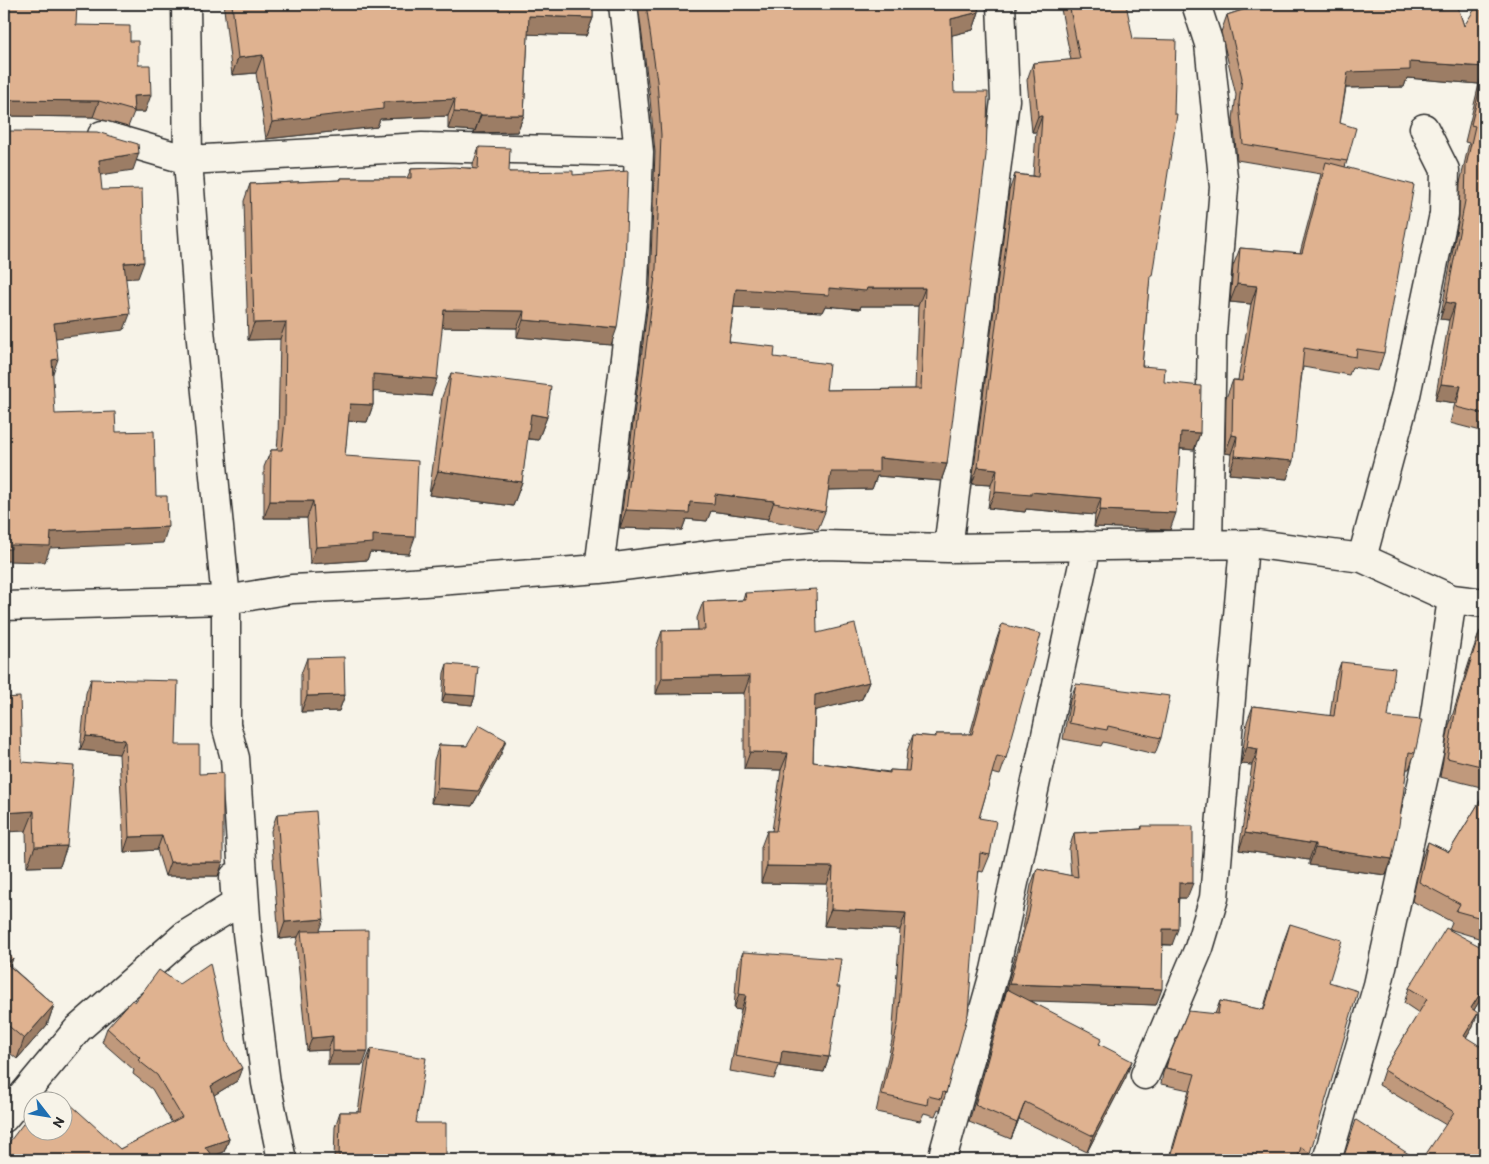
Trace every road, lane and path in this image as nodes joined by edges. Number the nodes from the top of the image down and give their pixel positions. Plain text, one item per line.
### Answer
1 (186, 4) edge
2 (623, 4) edge
3 (1001, 4) edge
4 (1196, 4) edge
5 (1424, 128) dead end
6 (74, 133) edge
7 (639, 152) junction
8 (188, 160) junction
9 (1208, 545) junction
10 (1244, 545) junction
11 (1087, 546) junction
12 (948, 548) junction
13 (1362, 558) junction
14 (600, 568) junction
15 (1452, 598) junction
16 (226, 600) junction
17 (1485, 603) edge
18 (4, 606) edge
19 (239, 831) junction
20 (1145, 1075) dead end
21 (4, 1118) edge
22 (944, 1152) dead end
23 (282, 1160) edge
24 (1327, 1160) edge

1 - 8 street
2 - 7 street
3 - 12 street
4 - 9 street
5 - 13 street
6 - 8 street
7 - 8 street
7 - 14 street
8 - 16 street
9 - 10 street
9 - 11 street
10 - 13 street
10 - 20 street
11 - 12 street
11 - 22 street
12 - 14 street
13 - 15 street
14 - 16 street
15 - 17 street
15 - 24 street
16 - 18 street
16 - 19 street
19 - 21 street
19 - 23 street

